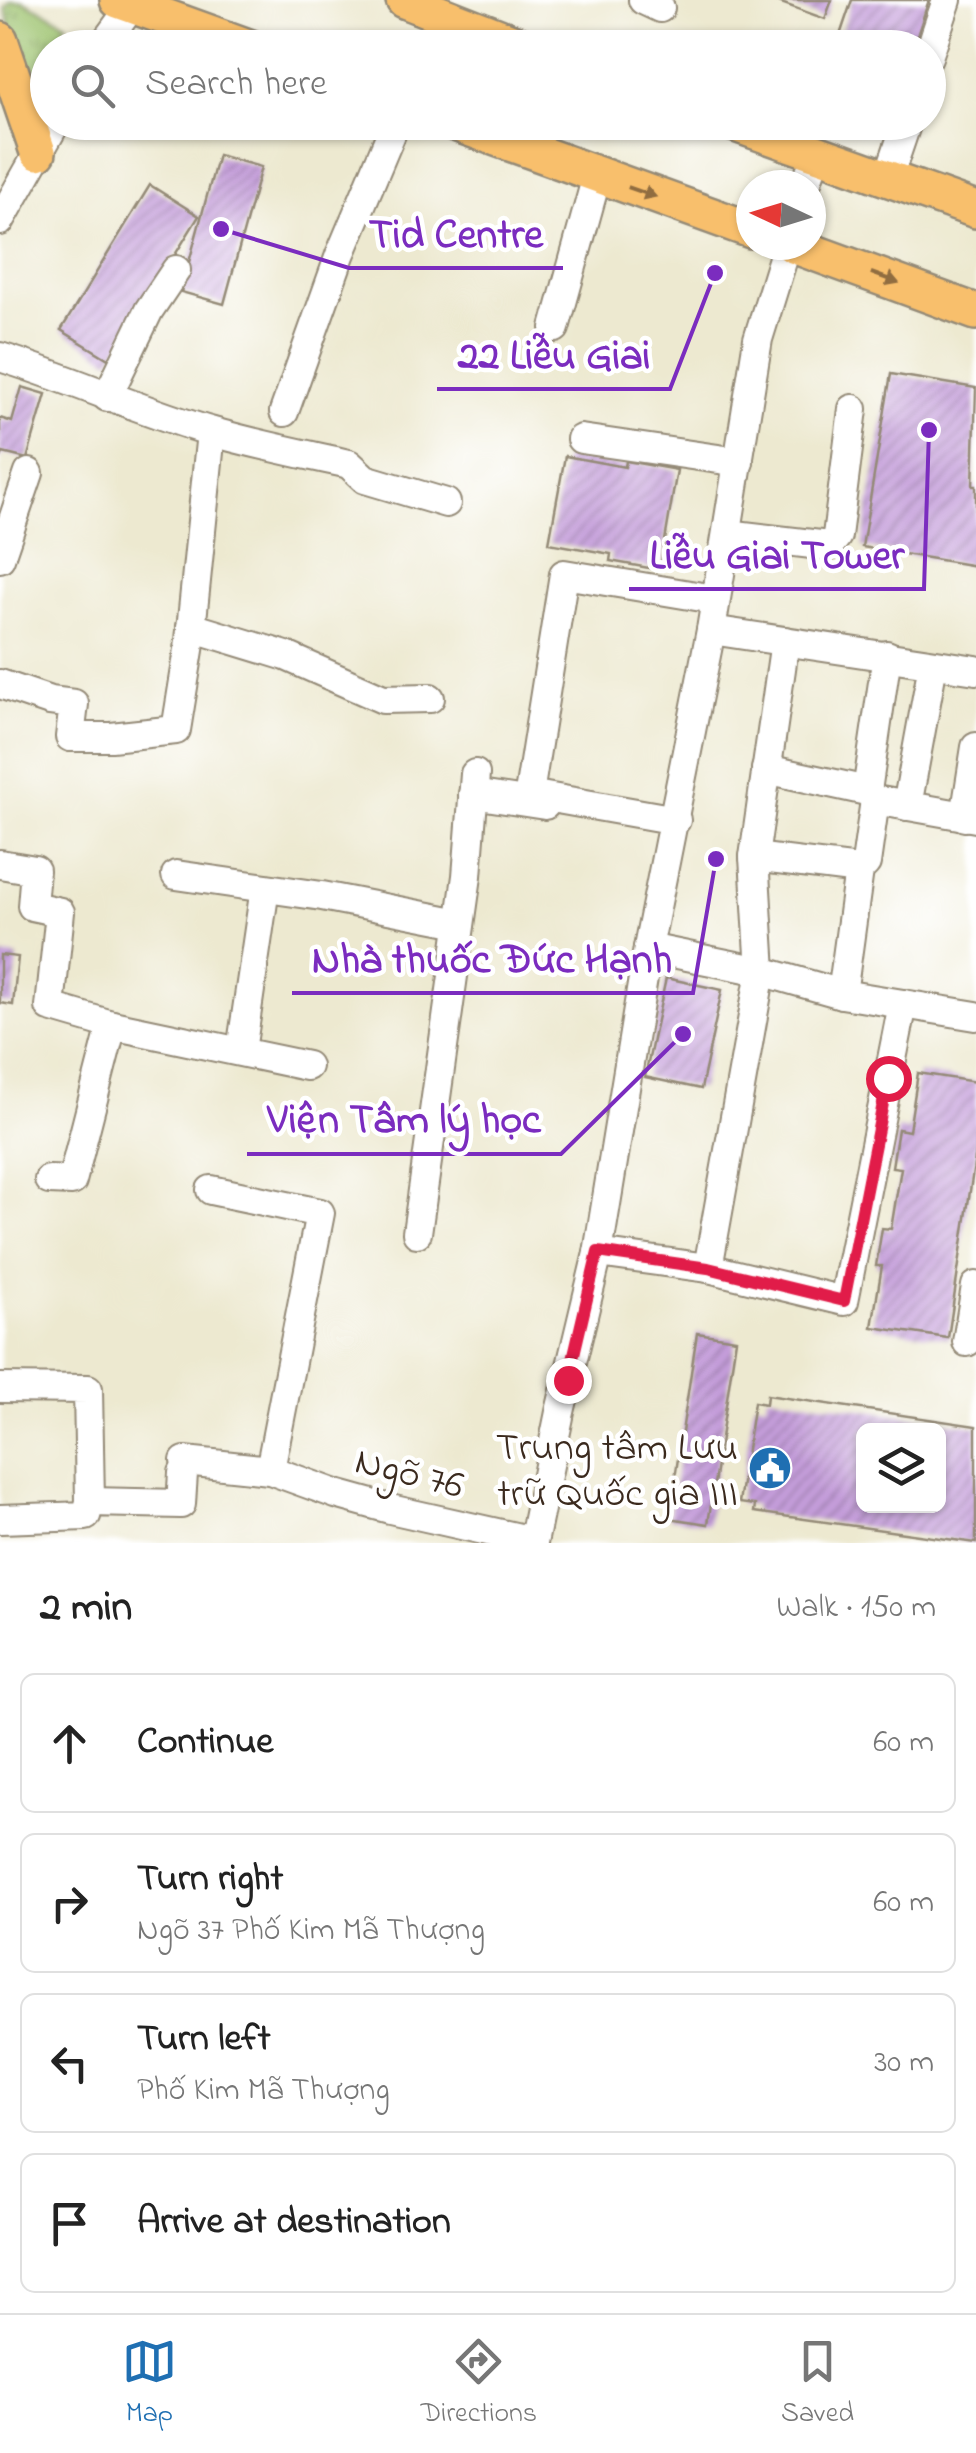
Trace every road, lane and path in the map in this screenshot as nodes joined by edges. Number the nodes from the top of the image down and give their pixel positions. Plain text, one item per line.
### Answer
1 (404, 0) edge
2 (947, 0) edge
3 (128, 2) edge
4 (112, 30) edge
5 (203, 30) edge
6 (481, 30) edge
7 (937, 30) edge
8 (0, 40) edge
9 (30, 102) edge
10 (45, 140) edge
11 (388, 140) edge
12 (500, 140) edge
13 (761, 140) edge
14 (901, 140) edge
15 (811, 169) edge
16 (597, 176) junction
17 (888, 178) junction
18 (976, 210) edge
19 (0, 220) edge
20 (736, 225) edge
21 (826, 258) edge
22 (785, 260) edge
23 (176, 270) dead end
24 (976, 312) edge
25 (555, 328) dead end
26 (0, 357) edge
27 (107, 396) junction
28 (853, 409) dead end
29 (284, 412) dead end
30 (211, 432) junction
31 (581, 439) dead end
32 (740, 462) junction
33 (29, 473) dead end
34 (446, 503) dead end
35 (727, 534) junction
36 (0, 558) edge
37 (714, 599) junction
38 (191, 628) junction
39 (711, 630) junction
40 (785, 641) junction
41 (886, 655) junction
42 (933, 664) junction
43 (976, 670) edge
44 (0, 684) edge
45 (430, 698) dead end
46 (976, 748) edge
47 (766, 768) junction
48 (871, 795) junction
49 (907, 806) junction
50 (970, 817) edge
51 (675, 824) junction
52 (754, 857) junction
53 (0, 864) edge
54 (859, 870) junction
55 (176, 874) dead end
56 (265, 888) junction
57 (460, 924) junction
58 (648, 948) junction
59 (761, 972) junction
60 (842, 994) junction
61 (903, 1004) junction
62 (976, 1016) edge
63 (112, 1025) junction
64 (241, 1051) junction
65 (307, 1066) dead end
66 (49, 1180) dead end
67 (212, 1190) dead end
68 (417, 1233) dead end
69 (598, 1252) junction
70 (708, 1268) junction
71 (976, 1286) edge
72 (967, 1342) dead end
73 (0, 1388) edge
74 (270, 1470) junction
75 (90, 1502) junction
76 (0, 1519) edge
77 (533, 1542) edge

1 - 6 main road
2 - 7 street
3 - 4 street
3 - 5 main road
8 - 9 main road
10 - 19 street
11 - 29 street
12 - 16 main road
13 - 15 main road
14 - 17 street
15 - 17 main road
16 -> 20 main road
16 - 25 street
17 - 18 main road
21 -> 24 main road
22 - 32 street
23 - 27 street
26 - 27 street
27 - 30 street
28 - 35 street
30 - 34 street
30 - 38 street
31 - 32 street
32 - 35 street
33 - 36 street
35 - 37 street
37 - 39 street
37 - 51 street
38 - 44 street
38 - 45 street
39 - 40 street
39 - 51 street
40 - 41 street
40 - 47 street
41 - 42 street
41 - 48 street
42 - 43 street
42 - 49 street
46 - 50 street
47 - 48 street
47 - 52 street
48 - 49 street
48 - 54 street
49 - 50 street
51 - 57 street
51 - 58 street
52 - 54 street
52 - 59 street
53 - 63 street
54 - 60 street
55 - 56 street
56 - 57 street
56 - 64 street
57 - 68 street
58 - 59 street
58 - 69 street
59 - 60 street
59 - 70 street
60 - 61 street
61 - 62 street
61 - 70 street
63 - 64 street
63 - 66 street
64 - 65 street
67 - 74 street
69 - 70 street
69 - 77 street
71 - 72 street
73 - 75 street
74 - 75 street, Ngõ 76
74 - 77 street, Ngõ 76
75 - 76 street

